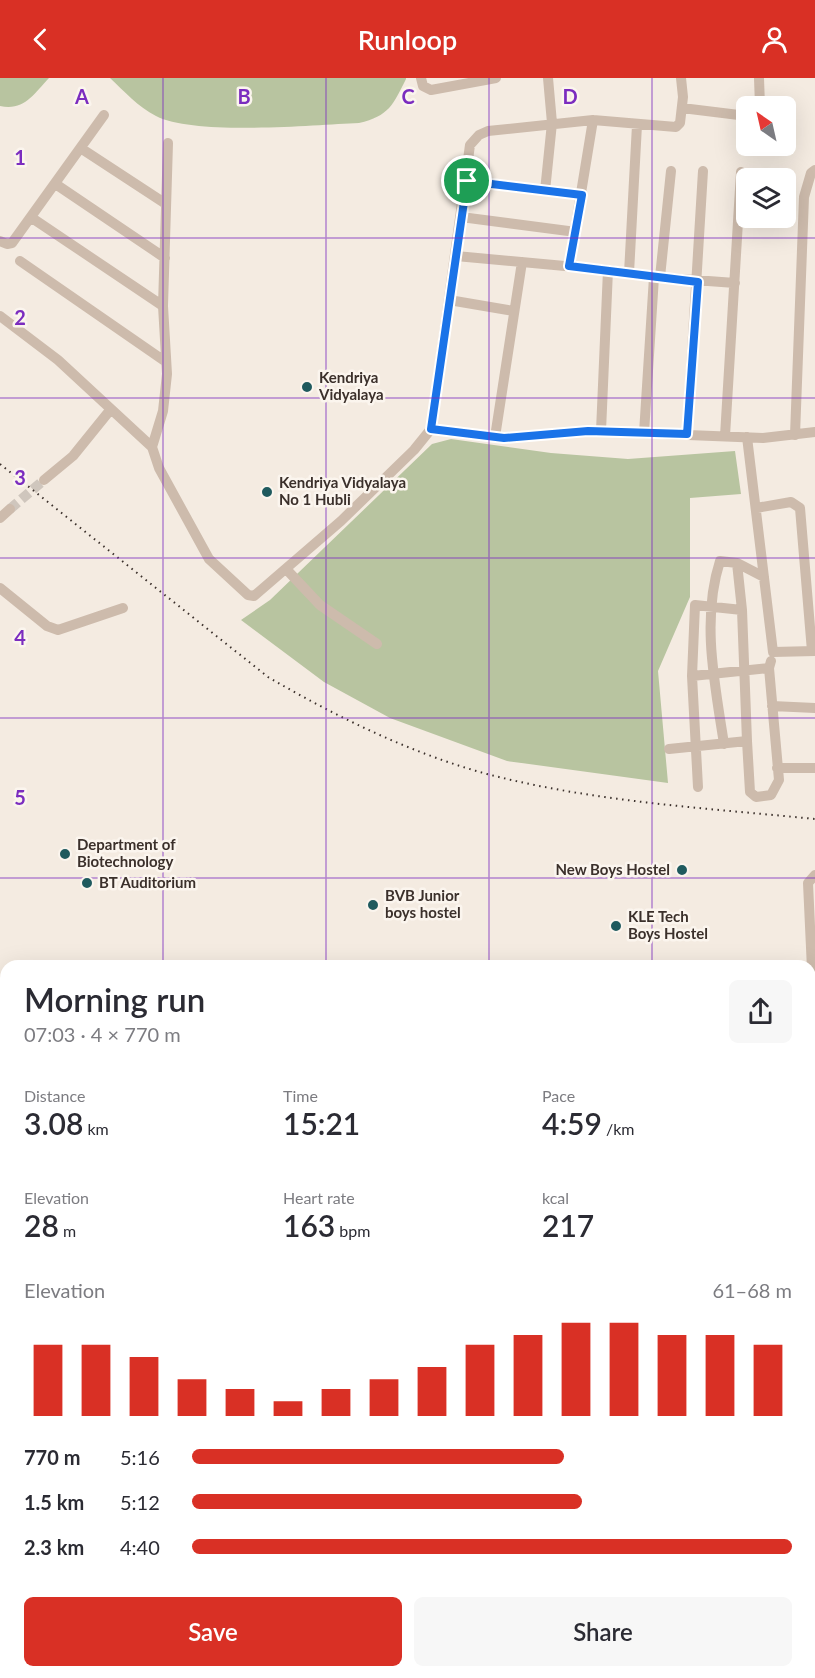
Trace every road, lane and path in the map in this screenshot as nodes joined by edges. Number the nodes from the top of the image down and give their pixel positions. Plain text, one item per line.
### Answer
1 (421, 78) edge
2 (496, 78) edge
3 (548, 78) edge
4 (681, 78) edge
5 (759, 78) edge
6 (760, 96) edge
7 (682, 108) junction
8 (104, 115) dead end
9 (736, 115) edge
10 (593, 120) junction
11 (552, 123) junction
12 (638, 124) junction
13 (168, 143) dead end
14 (82, 149) junction
15 (815, 170) edge
16 (671, 171) dead end
17 (703, 171) dead end
18 (467, 181) junction
19 (57, 185) junction
20 (545, 191) junction
21 (582, 195) junction
22 (166, 204) junction
23 (804, 210) junction
24 (461, 217) junction
25 (815, 217) edge
26 (32, 218) junction
27 (738, 228) edge
28 (576, 232) junction
29 (0, 241) edge
30 (456, 256) junction
31 (165, 258) junction
32 (20, 261) dead end
33 (522, 262) junction
34 (569, 266) junction
35 (609, 270) junction
36 (628, 273) junction
37 (657, 277) junction
38 (698, 282) junction
39 (735, 283) junction
40 (449, 300) junction
41 (163, 306) junction
42 (514, 310) junction
43 (0, 316) edge
44 (166, 362) junction
45 (111, 409) junction
46 (431, 429) junction
47 (601, 431) junction
48 (644, 432) junction
49 (815, 432) edge
50 (687, 434) junction
51 (795, 435) junction
52 (725, 436) junction
53 (495, 437) junction
54 (747, 437) junction
55 (152, 447) junction
56 (44, 480) tunnel mouth
57 (756, 508) junction
58 (10, 509) tunnel mouth
59 (0, 518) edge
60 (737, 563) junction
61 (287, 570) junction
62 (764, 577) junction
63 (0, 588) edge
64 (711, 606) junction
65 (123, 608) dead end
66 (742, 610) junction
67 (377, 644) dead end
68 (814, 651) edge
69 (773, 652) junction
70 (770, 668) junction
71 (743, 671) junction
72 (714, 674) junction
73 (692, 676) junction
74 (772, 706) junction
75 (815, 708) edge
76 (747, 741) junction
77 (724, 744) junction
78 (695, 747) junction
79 (669, 749) dead end
80 (777, 768) junction
81 (815, 768) edge
82 (698, 787) dead end
83 (815, 875) edge
84 (812, 960) edge

1 - 2 street
3 - 11 street
4 - 7 street
5 - 6 street
7 - 9 street
7 - 12 street
8 - 14 street
10 - 11 street
10 - 12 street
10 - 21 street
11 - 18 street
11 - 20 street
12 - 36 street
13 - 22 street
14 - 19 street
14 - 22 street
15 - 23 street
16 - 37 street
17 - 38 street
18 - 20 street
18 - 24 street
19 - 26 street
19 - 31 street
20 - 21 street
21 - 28 street
22 - 31 street
23 - 25 street
23 - 51 street
24 - 28 street
24 - 30 street
26 - 29 street
26 - 41 street
27 - 39 street
28 - 34 street
30 - 33 street
30 - 40 street
31 - 41 street
32 - 44 street
33 - 34 street
33 - 42 street
34 - 35 street
35 - 36 street
35 - 47 street
36 - 37 street
37 - 38 street
37 - 48 street
38 - 39 street
38 - 50 street
39 - 52 street
40 - 42 street
40 - 46 street
41 - 44 street
42 - 53 street
43 - 45 street
44 - 55 street
45 - 55 street
45 - 56 street
46 - 53 street
46 - 61 street
47 - 48 street
47 - 53 street
48 - 50 street
49 - 51 street
50 - 52 street
51 - 54 street
52 - 54 street
54 - 57 street
55 - 61 street
57 - 62 street
57 - 68 street
58 - 59 street
60 - 62 street
60 - 64 street
60 - 66 street
61 - 67 street
62 - 69 street
63 - 65 street
64 - 66 street
64 - 72 street
64 - 73 street
66 - 71 street
68 - 69 street
69 - 70 street
70 - 71 street
70 - 74 street
71 - 72 street
71 - 76 street
72 - 73 street
72 - 77 street
73 - 78 street
74 - 75 street
74 - 80 street
76 - 77 street
76 - 80 street
77 - 78 street
78 - 79 street
78 - 82 street
80 - 81 street
83 - 84 street

